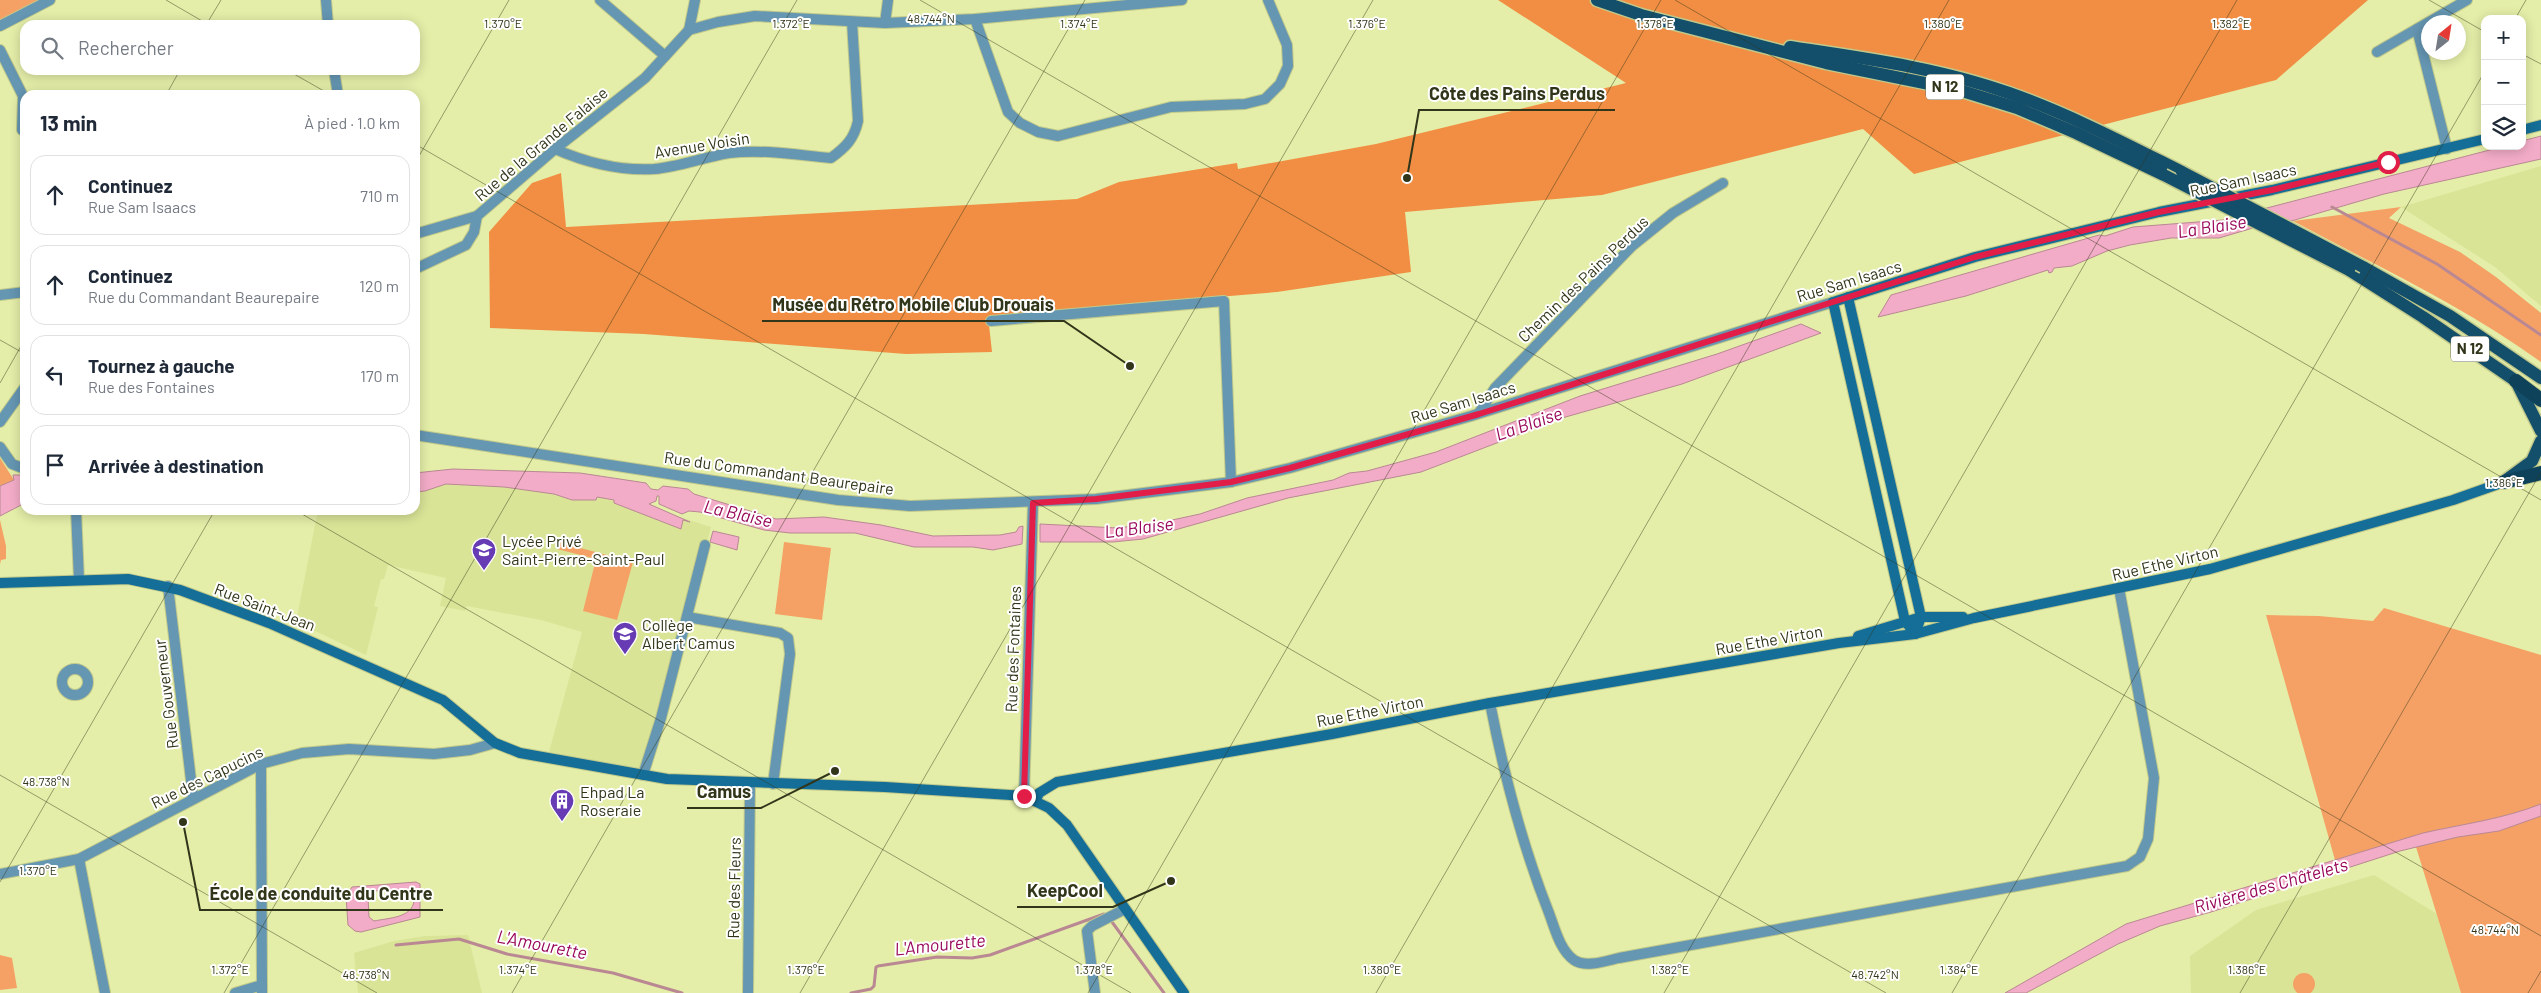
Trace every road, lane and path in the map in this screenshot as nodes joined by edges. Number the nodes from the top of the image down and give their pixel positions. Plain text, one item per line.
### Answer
1 (50, 0) edge
2 (326, 0) edge
3 (600, 0) edge
4 (695, 0) edge
5 (888, 0) edge
6 (1182, 0) edge
7 (1268, 0) edge
8 (1597, 0) edge
9 (2467, 0) edge
10 (975, 19) junction
11 (328, 20) edge
12 (852, 22) junction
13 (885, 24) junction
14 (0, 26) edge
15 (2417, 29) junction
16 (689, 30) junction
17 (1715, 35) junction
18 (0, 50) edge
19 (2377, 52) dead end
20 (665, 56) junction
21 (335, 75) edge
22 (20, 90) edge
23 (337, 90) edge
24 (2541, 125) edge
25 (2526, 129) edge
26 (2481, 140) edge
27 (554, 149) junction
28 (2447, 149) junction
29 (1723, 183) dead end
30 (477, 216) junction
31 (420, 233) edge
32 (420, 267) edge
33 (20, 293) edge
34 (0, 295) edge
35 (1848, 297) junction
36 (1833, 302) junction
37 (991, 321) dead end
38 (2541, 378) edge
39 (2516, 381) junction
40 (20, 394) edge
41 (2541, 400) edge
42 (1479, 414) junction
43 (0, 422) edge
44 (2541, 431) edge
45 (420, 436) edge
46 (2541, 441) edge
47 (0, 447) edge
48 (20, 467) edge
49 (2541, 473) edge
50 (1231, 482) junction
51 (2504, 482) junction
52 (1032, 508) junction
53 (76, 515) edge
54 (705, 545) dead end
55 (79, 580) junction
56 (0, 584) edge
57 (168, 586) junction
58 (2119, 588) junction
59 (1921, 616) junction
60 (687, 617) junction
61 (1974, 618) junction
62 (1905, 621) junction
63 (1914, 634) junction
64 (1839, 643) junction
65 (1490, 703) junction
66 (495, 743) junction
67 (261, 764) junction
68 (643, 776) junction
69 (750, 783) junction
70 (773, 784) junction
71 (1024, 796) junction
72 (193, 797) junction
73 (1036, 800) junction
74 (79, 859) junction
75 (0, 874) edge
76 (1125, 909) junction
77 (262, 989) edge
78 (105, 993) edge
79 (235, 993) edge
80 (748, 993) edge
81 (1095, 993) edge
82 (1184, 993) edge

1 - 14 street
2 - 11 street
3 - 20 street
4 - 16 street
5 - 13 street
6 - 10 street
7 - 10 street
8 - 17 main road, N 12
9 - 15 street
10 - 13 street
12 - 13 street
12 - 16 street
12 - 27 street, Avenue Voisin
15 - 19 street
15 - 28 street
16 - 20 street, Rue de la Grande Falaise
17 - 38 main road, N 12, bridge
17 - 39 main road, N 12, bridge
18 - 22 street
20 - 27 street, Rue de la Grande Falaise
21 - 23 street
24 - 25 main road
26 - 28 main road, Rue Sam Isaacs
27 - 30 street, Rue de la Grande Falaise
28 - 35 main road, Rue Sam Isaacs
29 - 42 street, Chemin des Pains Perdus
30 - 31 street
30 - 32 street, Rue de la Grande Falaise
33 - 34 street
35 - 36 main road, Rue Sam Isaacs
35 - 59 main road
36 - 42 street, Rue Sam Isaacs
36 - 62 main road
37 - 50 street
39 - 41 highway, N 12
39 - 44 main road
40 - 43 street
42 - 50 street, Rue Sam Isaacs
45 - 52 street, Rue du Commandant Beaurepaire
46 - 51 main road
47 - 48 street
49 - 51 highway
50 - 52 street, Rue du Commandant Beaurepaire
51 - 58 main road, Rue Ethe Virton
52 - 71 street, Rue des Fontaines
53 - 55 street
54 - 60 street
55 - 56 main road, Rue Saint-Jean
55 - 57 main road, Rue Saint-Jean
57 - 66 main road, Rue Saint-Jean
57 - 72 street, Rue Gouverneur
58 - 61 main road, Rue Ethe Virton
58 - 65 street
59 - 61 main road
59 - 62 main road
59 - 63 main road
60 - 68 street
60 - 70 street
61 - 63 main road, Rue Ethe Virton
62 - 63 main road
62 - 64 main road
63 - 64 main road, Rue Ethe Virton
64 - 65 main road, Rue Ethe Virton
65 - 73 main road, Rue Ethe Virton
66 - 67 street, Rue des Capucins
66 - 68 main road, Rue Saint-Jean
67 - 72 street, Rue des Capucins
67 - 77 street
68 - 69 main road, Rue Saint-Jean
69 - 70 main road, Rue Saint-Jean
69 - 80 street, Rue des Fleurs
70 - 71 main road, Rue Saint-Jean
71 - 73 main road, Rue Saint-Jean
72 - 74 street, Rue des Capucins
73 - 76 main road, Rue Saint-Jean
74 - 75 street, Rue des Capucins
74 - 78 street
76 - 81 street
76 - 82 main road, Rue Saint-Jean
77 - 79 street

